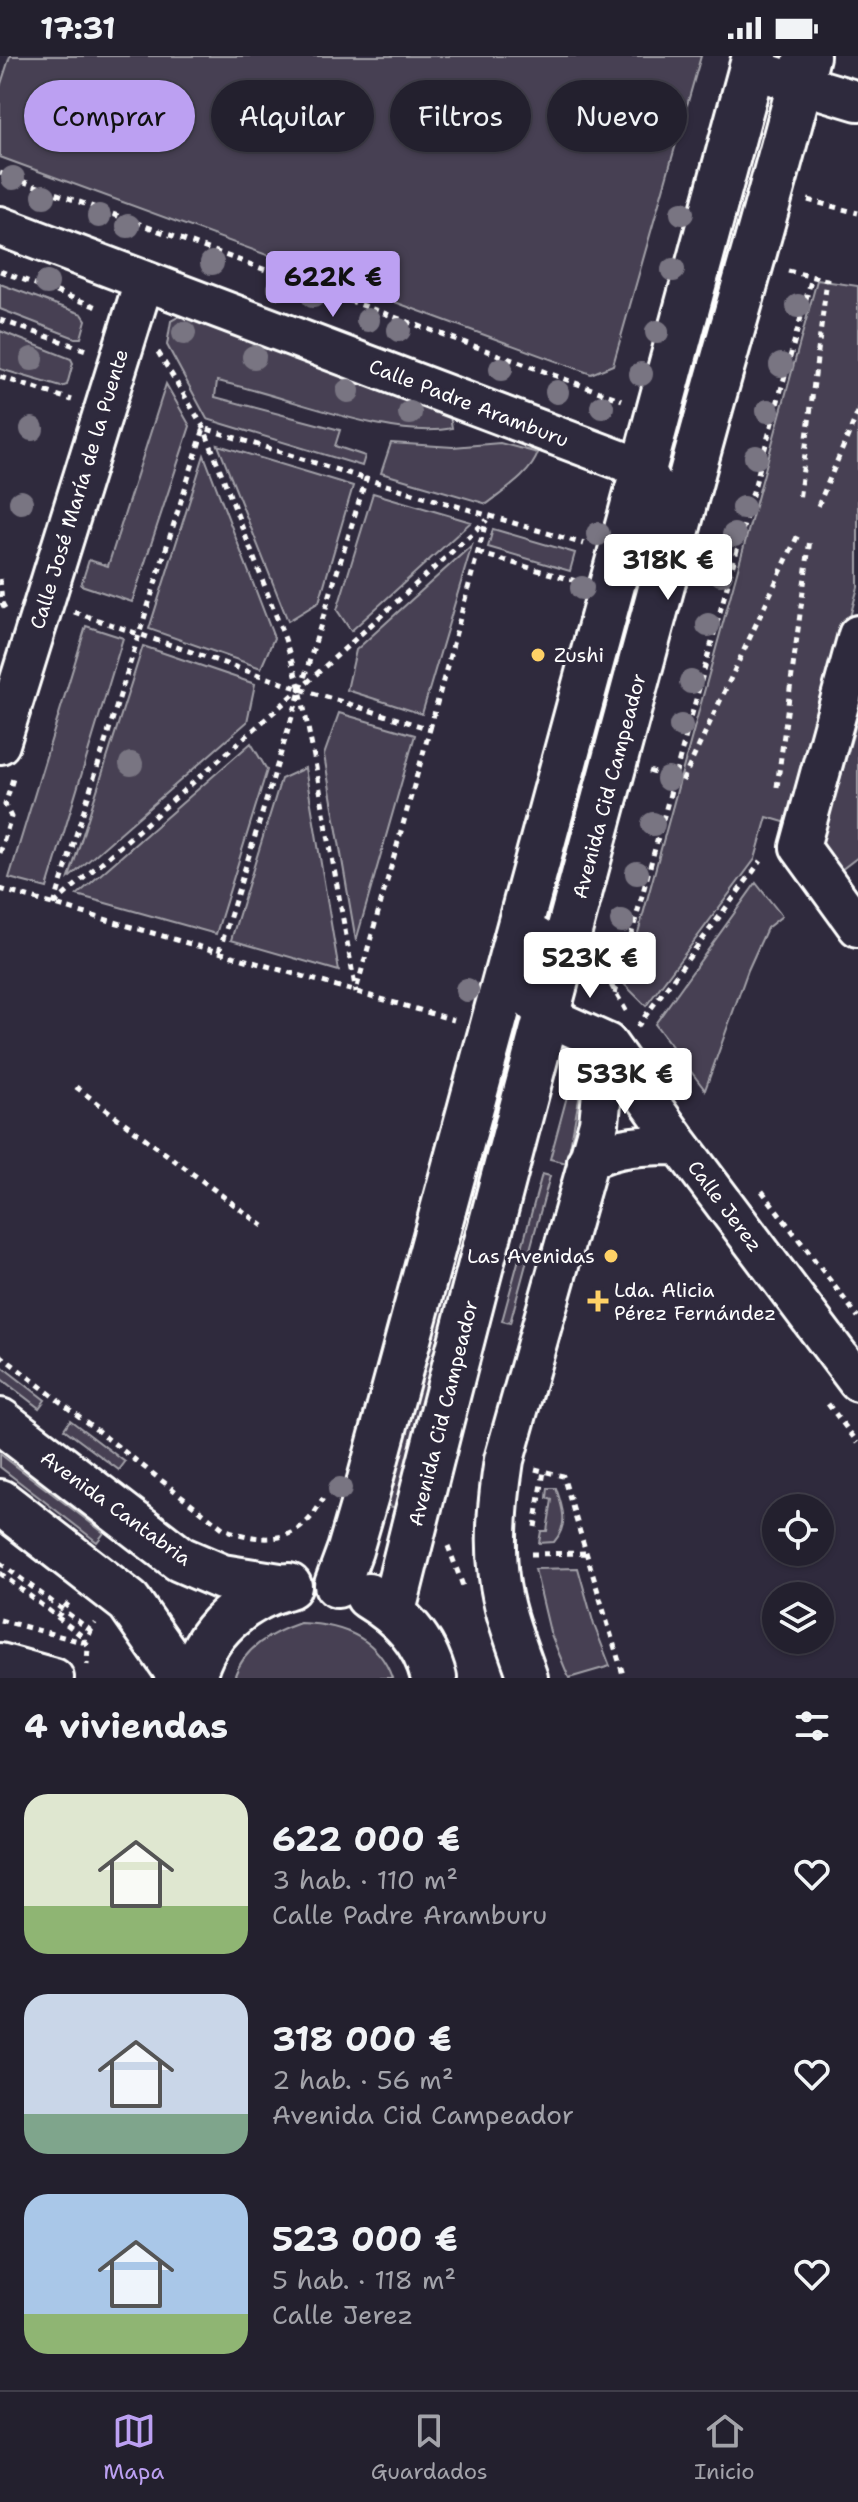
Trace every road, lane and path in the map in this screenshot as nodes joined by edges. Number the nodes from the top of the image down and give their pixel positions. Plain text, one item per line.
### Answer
1 (780, 64) edge
2 (858, 101) edge
3 (0, 173) edge
4 (803, 198) dead end
5 (858, 213) edge
6 (0, 226) edge
7 (783, 270) dead end
8 (0, 271) edge
9 (812, 277) junction
10 (144, 281) junction
11 (108, 318) dead end
12 (0, 320) edge
13 (153, 342) dead end
14 (96, 354) dead end
15 (0, 377) edge
16 (623, 400) dead end
17 (81, 403) dead end
18 (858, 412) edge
19 (204, 428) junction
20 (644, 469) junction
21 (366, 479) junction
22 (799, 501) dead end
23 (818, 506) dead end
24 (487, 518) junction
25 (798, 535) dead end
26 (810, 539) dead end
27 (586, 545) dead end
28 (478, 553) junction
29 (0, 579) edge
30 (577, 582) dead end
31 (66, 610) dead end
32 (14, 621) dead end
33 (138, 635) junction
34 (858, 635) edge
35 (300, 689) junction
36 (430, 729) junction
37 (0, 744) edge
38 (631, 769) junction
39 (674, 779) junction
40 (556, 785) junction
41 (777, 788) dead end
42 (761, 861) dead end
43 (0, 889) edge
44 (54, 905) junction
45 (848, 914) edge
46 (219, 952) junction
47 (596, 960) dead end
48 (356, 992) junction
49 (615, 994) junction
50 (547, 1016) junction
51 (454, 1020) dead end
52 (607, 1043) junction
53 (76, 1087) dead end
54 (680, 1145) junction
55 (587, 1161) junction
56 (757, 1185) dead end
57 (263, 1226) dead end
58 (858, 1317) edge
59 (0, 1355) edge
60 (858, 1382) edge
61 (0, 1421) edge
62 (534, 1469) dead end
63 (544, 1471) junction
64 (322, 1501) dead end
65 (0, 1502) edge
66 (586, 1553) junction
67 (530, 1554) junction
68 (529, 1562) dead end
69 (0, 1563) edge
70 (0, 1573) edge
71 (337, 1585) junction
72 (286, 1587) junction
73 (393, 1611) junction
74 (0, 1620) edge
75 (86, 1641) junction
76 (0, 1663) edge
77 (54, 1678) edge
78 (84, 1678) edge
79 (182, 1678) edge
80 (193, 1678) edge
81 (434, 1678) edge
82 (528, 1678) edge
83 (624, 1678) edge

1 - 2 street
1 - 20 main road
1 - 38 main road, Avenida Cid Campeador
3 - 16 path
4 - 5 path
6 - 10 street, Calle Padre Aramburu
7 - 9 path
8 - 11 path
9 - 22 path
9 - 39 path
10 - 20 street, Calle Padre Aramburu
10 - 37 street, Calle José María de la Puente
12 - 14 path
13 - 19 path
15 - 17 path
18 - 23 path
19 - 21 path
19 - 33 path
19 - 35 path
20 - 38 street
20 - 40 main road
21 - 24 path
21 - 35 path
24 - 27 path
24 - 28 path
24 - 35 path
25 - 39 path
26 - 41 path
28 - 30 path
28 - 36 path
29 - 32 path
31 - 33 path
33 - 35 path
33 - 44 path
34 - 45 street
35 - 36 path
35 - 44 path
35 - 46 path
35 - 48 path
36 - 48 path
38 - 39 path
38 - 50 main road, Avenida Cid Campeador
39 - 49 path
40 - 50 street
40 - 71 main road
42 - 49 path
43 - 44 path
44 - 46 path
46 - 48 path
47 - 49 path
48 - 51 path
50 - 52 street
50 - 73 main road, Avenida Cid Campeador
52 - 54 street, Calle Jerez
52 - 55 street
53 - 57 path
54 - 55 street, Calle Jerez
54 - 60 street, Calle Jerez
55 - 82 street
56 - 58 path, Calle Jerez
59 - 64 path
61 - 72 main road, Avenida Cantabria
62 - 63 path
63 - 66 path
63 - 67 path
65 - 79 main road
66 - 67 path
66 - 83 path
67 - 68 path
69 - 75 path
70 - 75 path
71 - 72 main road
71 - 73 main road
72 - 80 main road
73 - 81 main road
74 - 75 path
75 - 78 path
76 - 77 street

